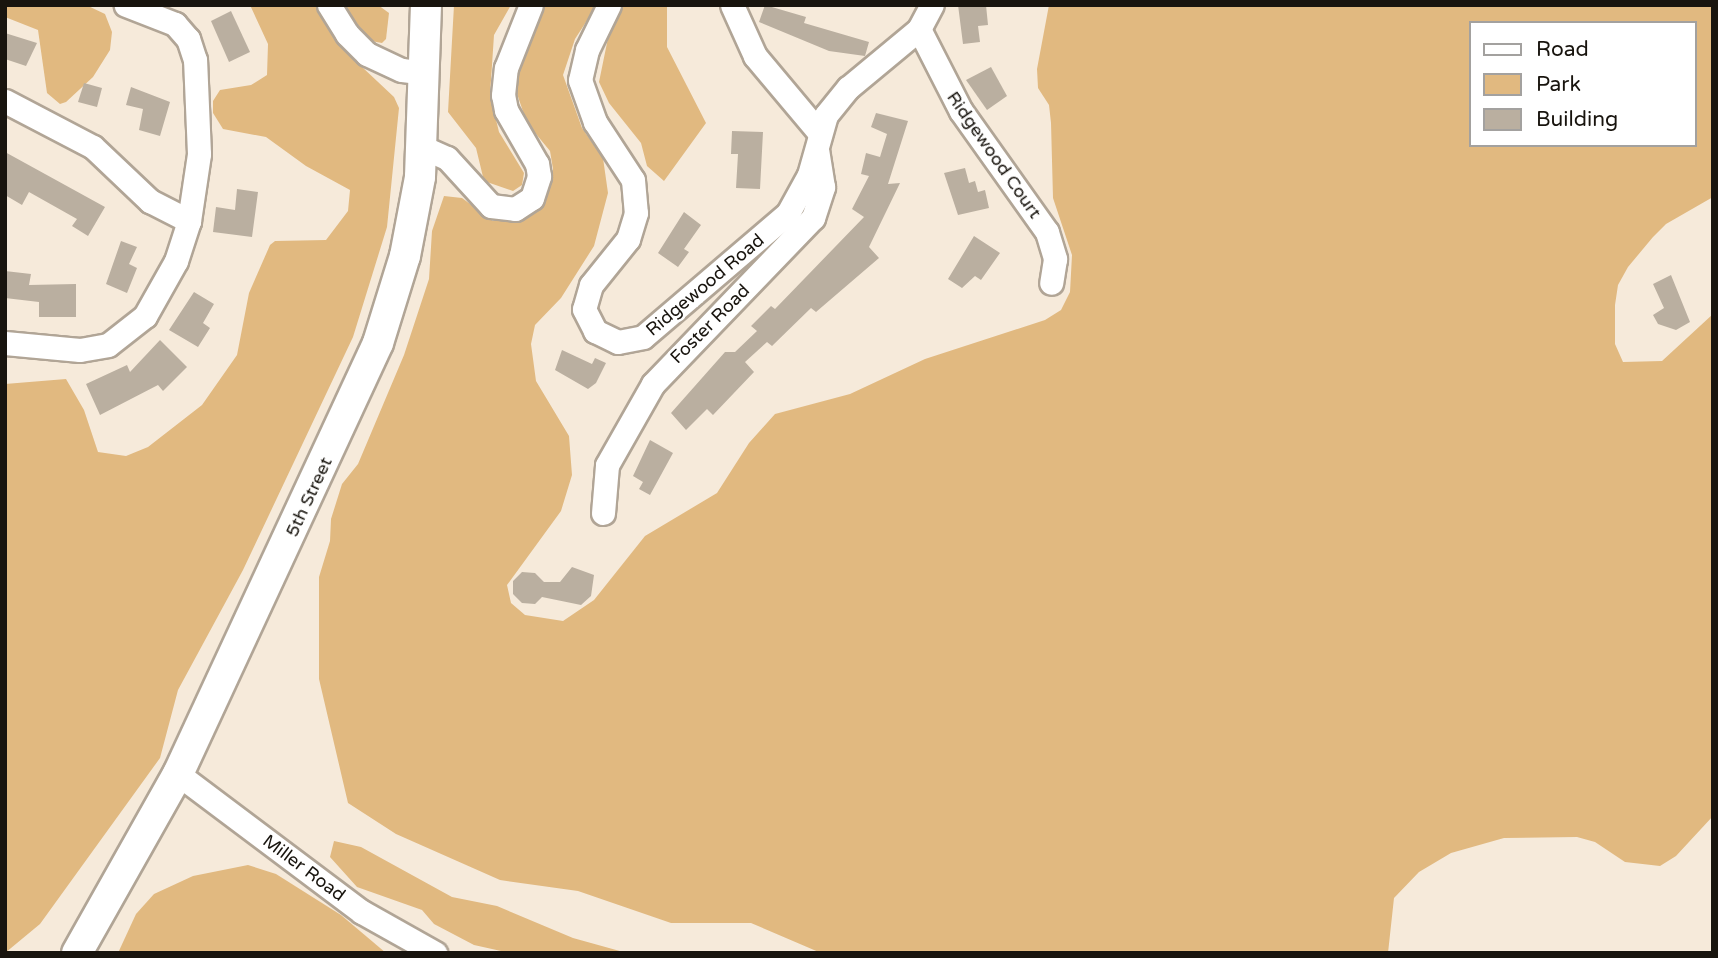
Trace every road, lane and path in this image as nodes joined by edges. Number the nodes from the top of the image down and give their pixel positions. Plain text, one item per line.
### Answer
1 (126, 5) edge
2 (329, 5) edge
3 (426, 5) edge
4 (531, 5) edge
5 (609, 5) edge
6 (732, 5) edge
7 (932, 5) edge
8 (919, 29) junction
9 (425, 73) junction
10 (5, 101) edge
11 (816, 138) junction
12 (422, 147) junction
13 (189, 221) junction
14 (1051, 283) dead end
15 (5, 343) edge
16 (603, 513) dead end
17 (178, 774) junction
18 (76, 953) edge
19 (435, 953) edge

1 - 13 street
2 - 9 street
3 - 9 main road, 5th Street
4 - 12 street
5 - 11 street, Ridgewood Road
6 - 11 street, Foster Road
7 - 8 street, Ridgewood Road
8 - 11 street, Ridgewood Road
8 - 14 street, Ridgewood Court
9 - 12 main road, 5th Street
10 - 13 street
11 - 16 street, Foster Road
12 - 17 main road, 5th Street
13 - 15 street
17 - 18 main road, 5th Street
17 - 19 street, Miller Road

